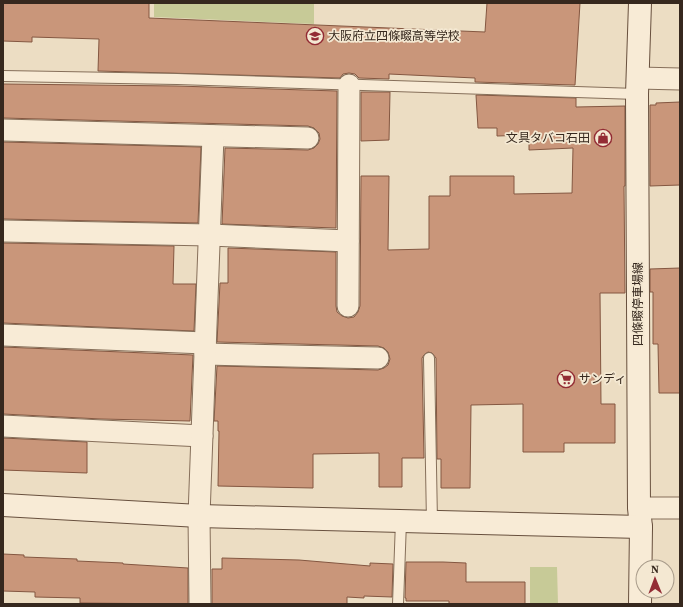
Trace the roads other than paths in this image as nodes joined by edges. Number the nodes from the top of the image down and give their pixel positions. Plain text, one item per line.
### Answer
1 (640, 3) edge
2 (3, 76) edge
3 (680, 79) edge
4 (349, 85) junction
5 (638, 86) junction
6 (3, 130) edge
7 (213, 136) junction
8 (308, 138) dead end
9 (3, 231) edge
10 (210, 235) junction
11 (348, 241) junction
12 (348, 306) dead end
13 (3, 335) edge
14 (205, 349) junction
15 (378, 358) dead end
16 (429, 358) dead end
17 (3, 426) edge
18 (202, 436) junction
19 (3, 505) edge
20 (680, 508) edge
21 (199, 516) junction
22 (640, 518) junction
23 (401, 521) junction
24 (432, 522) junction
25 (200, 604) edge
26 (398, 604) edge
27 (640, 604) edge

1 - 5 street, 四條畷停車場線
2 - 4 lane
3 - 5 street
4 - 5 lane
4 - 11 street
5 - 22 street, 四條畷停車場線
6 - 7 street
7 - 8 street
7 - 10 street
9 - 10 street
10 - 11 street
10 - 14 street
11 - 12 street
13 - 14 street
14 - 15 street
14 - 18 street
16 - 24 lane
17 - 18 street
18 - 21 street
19 - 21 street
20 - 22 street
21 - 23 street
21 - 25 street
22 - 24 street
22 - 27 street, 四條畷停車場線
23 - 24 street
23 - 26 lane

